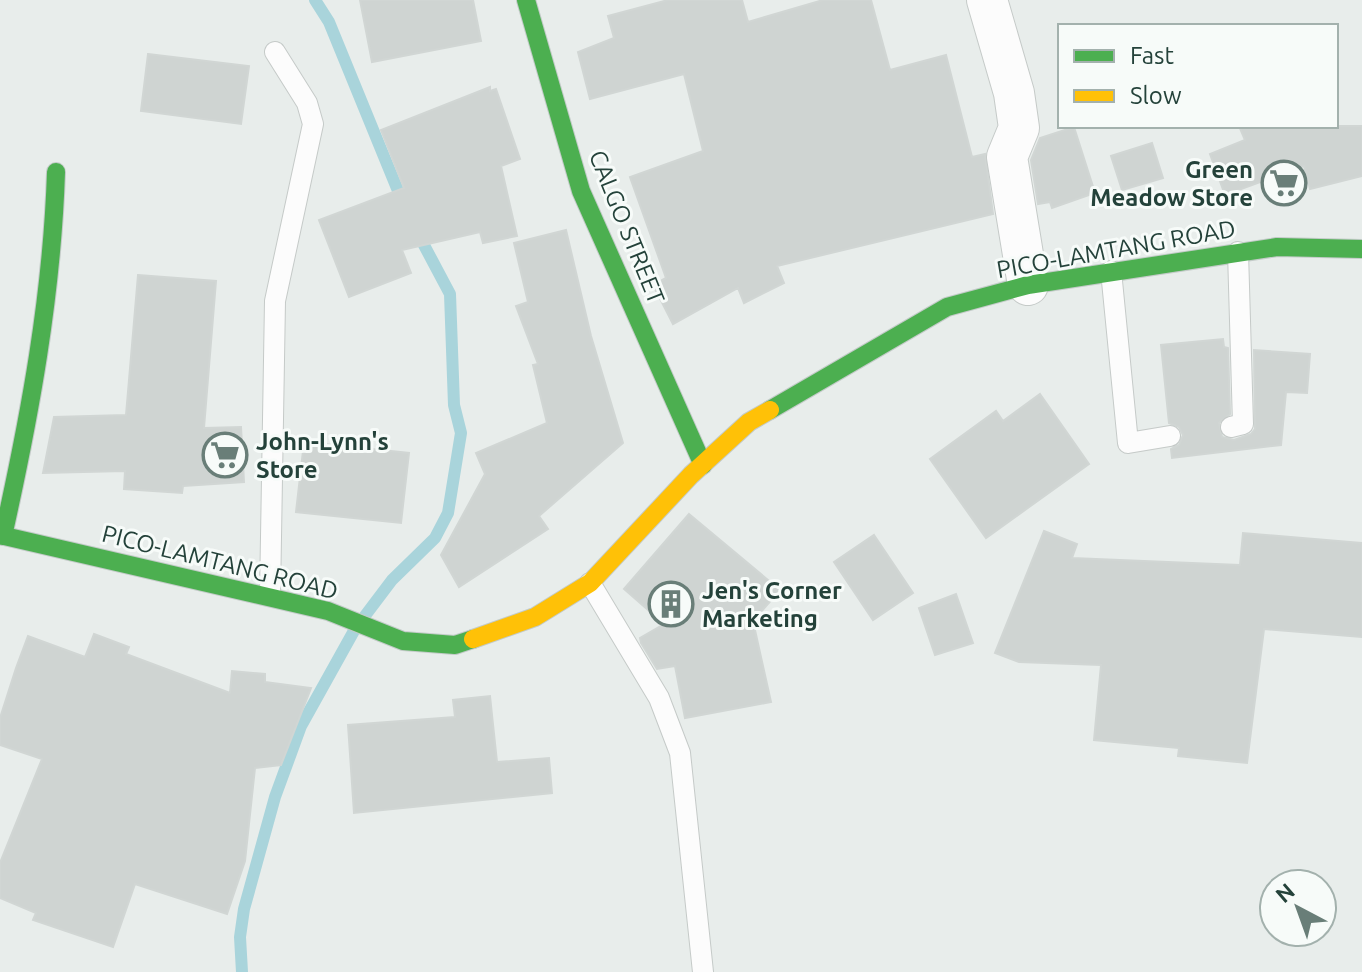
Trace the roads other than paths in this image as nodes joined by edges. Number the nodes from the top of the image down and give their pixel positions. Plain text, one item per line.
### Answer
1 (526, 0) edge
2 (987, 0) edge
3 (275, 52) dead end
4 (56, 172) dead end
5 (1362, 249) edge
6 (1238, 252) junction
7 (1111, 271) junction
8 (1028, 285) junction
9 (1231, 427) dead end
10 (1170, 436) dead end
11 (703, 465) junction
12 (2, 536) edge
13 (590, 583) junction
14 (270, 596) junction
15 (703, 972) edge

1 - 11 main road, CALGO STREET
2 - 8 street
3 - 14 lane
4 - 12 main road
5 - 6 main road, PICO-LAMTANG ROAD
6 - 7 main road, PICO-LAMTANG ROAD
6 - 9 lane
7 - 8 main road, PICO-LAMTANG ROAD
7 - 10 lane
8 - 11 main road, PICO-LAMTANG ROAD
11 - 13 main road, PICO-LAMTANG ROAD
12 - 14 main road, PICO-LAMTANG ROAD
13 - 14 main road, PICO-LAMTANG ROAD
13 - 15 lane

